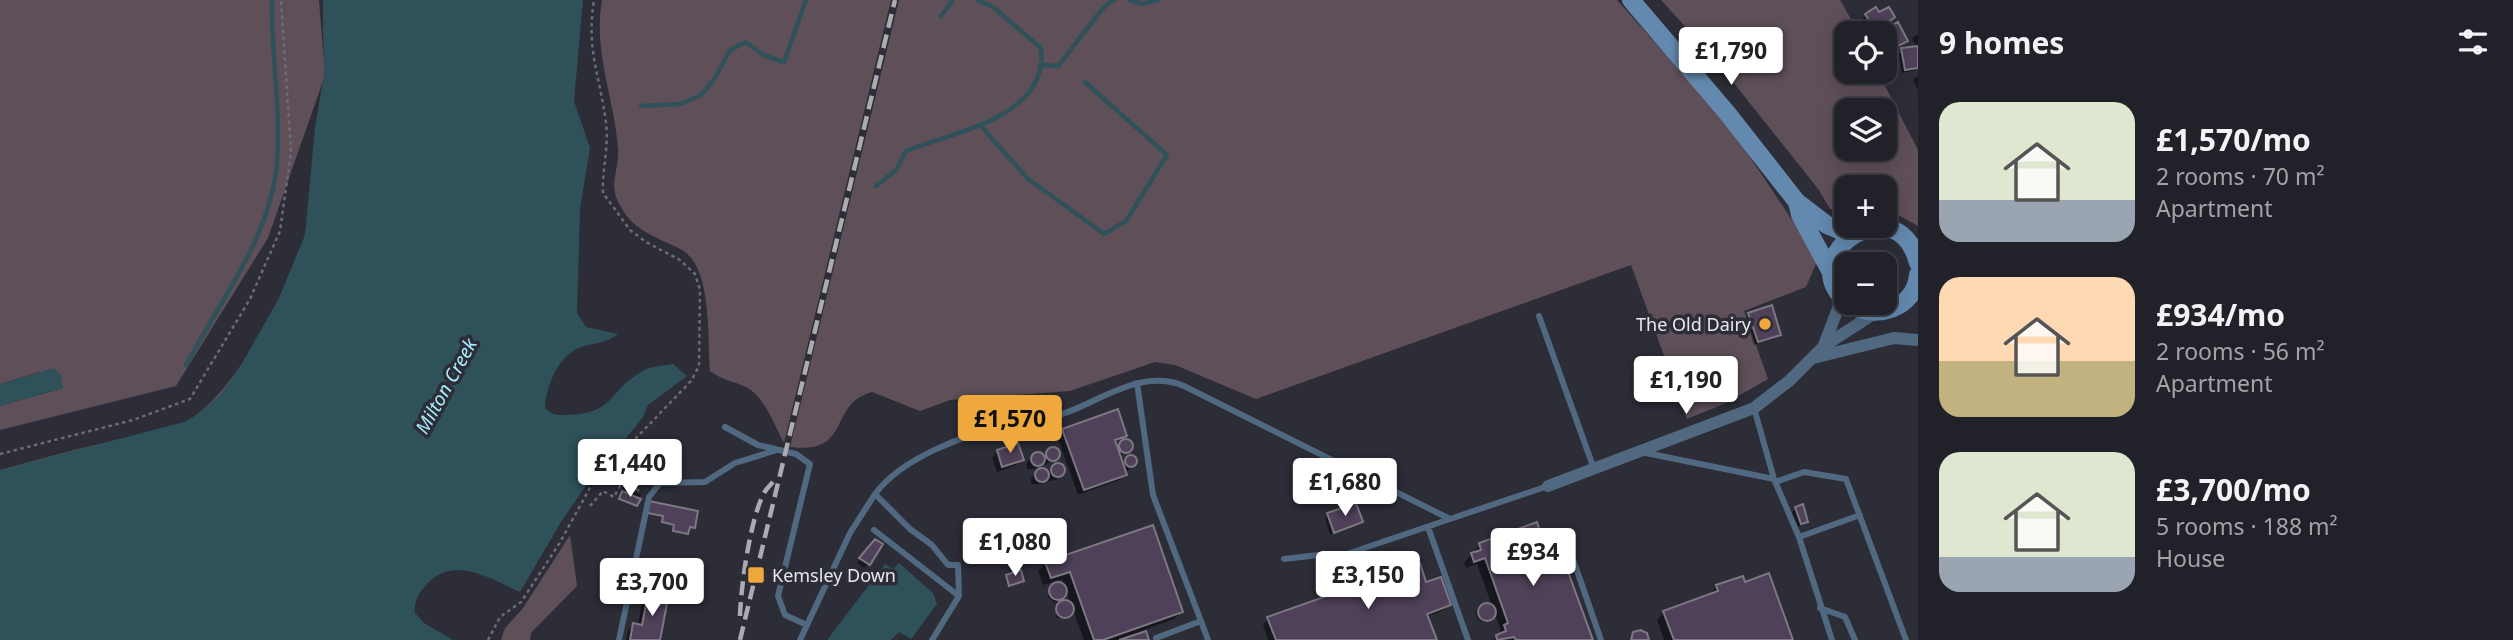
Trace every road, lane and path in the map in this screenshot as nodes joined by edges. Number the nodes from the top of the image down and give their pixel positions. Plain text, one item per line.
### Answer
1 (281, 0) edge
2 (594, 0) edge
3 (1632, 0) edge
4 (1797, 202) junction
5 (1834, 228) edge
6 (1897, 233) edge
7 (1847, 238) edge
8 (1918, 263) edge
9 (1918, 275) edge
10 (1833, 276) joint
11 (1909, 307) edge
12 (1838, 315) edge
13 (1872, 315) edge
14 (1539, 316) dead end
15 (1918, 340) edge
16 (1824, 346) junction
17 (1813, 358) junction
18 (1137, 383) junction
19 (1754, 408) junction
20 (725, 427) dead end
21 (777, 450) junction
22 (1640, 451) junction
23 (0, 454) edge
24 (1594, 469) junction
25 (1775, 480) junction
26 (1548, 486) joint
27 (875, 494) junction
28 (650, 495) junction
29 (590, 506) dead end
30 (1860, 515) junction
31 (1450, 519) junction
32 (1428, 527) junction
33 (874, 530) dead end
34 (1564, 533) dead end
35 (1799, 537) junction
36 (1284, 559) dead end
37 (959, 596) junction
38 (1820, 608) junction
39 (1201, 621) junction
40 (807, 625) junction
41 (1156, 638) dead end
42 (488, 640) edge
43 (619, 640) edge
44 (800, 640) edge
45 (932, 640) edge
46 (1208, 640) edge
47 (1468, 640) edge
48 (1601, 640) edge
49 (1832, 640) edge
50 (1856, 640) edge
51 (1906, 640) edge

1 - 23 path
2 - 42 path
3 - 4 main road
4 - 5 main road
4 - 10 main road
6 - 8 main road
7 - 10 main road
9 - 11 main road
12 - 16 street
13 - 16 street
14 - 24 lane
15 - 17 street
16 - 17 street
17 - 19 street
18 - 27 lane
18 - 31 lane
18 - 39 lane
19 - 22 street
19 - 25 lane
20 - 21 lane
21 - 28 lane
21 - 40 lane
22 - 24 street
22 - 25 lane
24 - 26 street
25 - 30 lane
25 - 35 lane
26 - 31 lane
27 - 37 lane
27 - 40 lane
28 - 29 path
28 - 43 lane
30 - 35 lane
30 - 51 lane
31 - 32 lane
32 - 36 lane
32 - 47 lane
33 - 37 lane
34 - 48 lane
35 - 38 lane
37 - 45 lane
38 - 49 lane
38 - 50 lane
39 - 41 lane
39 - 46 lane
40 - 44 lane

